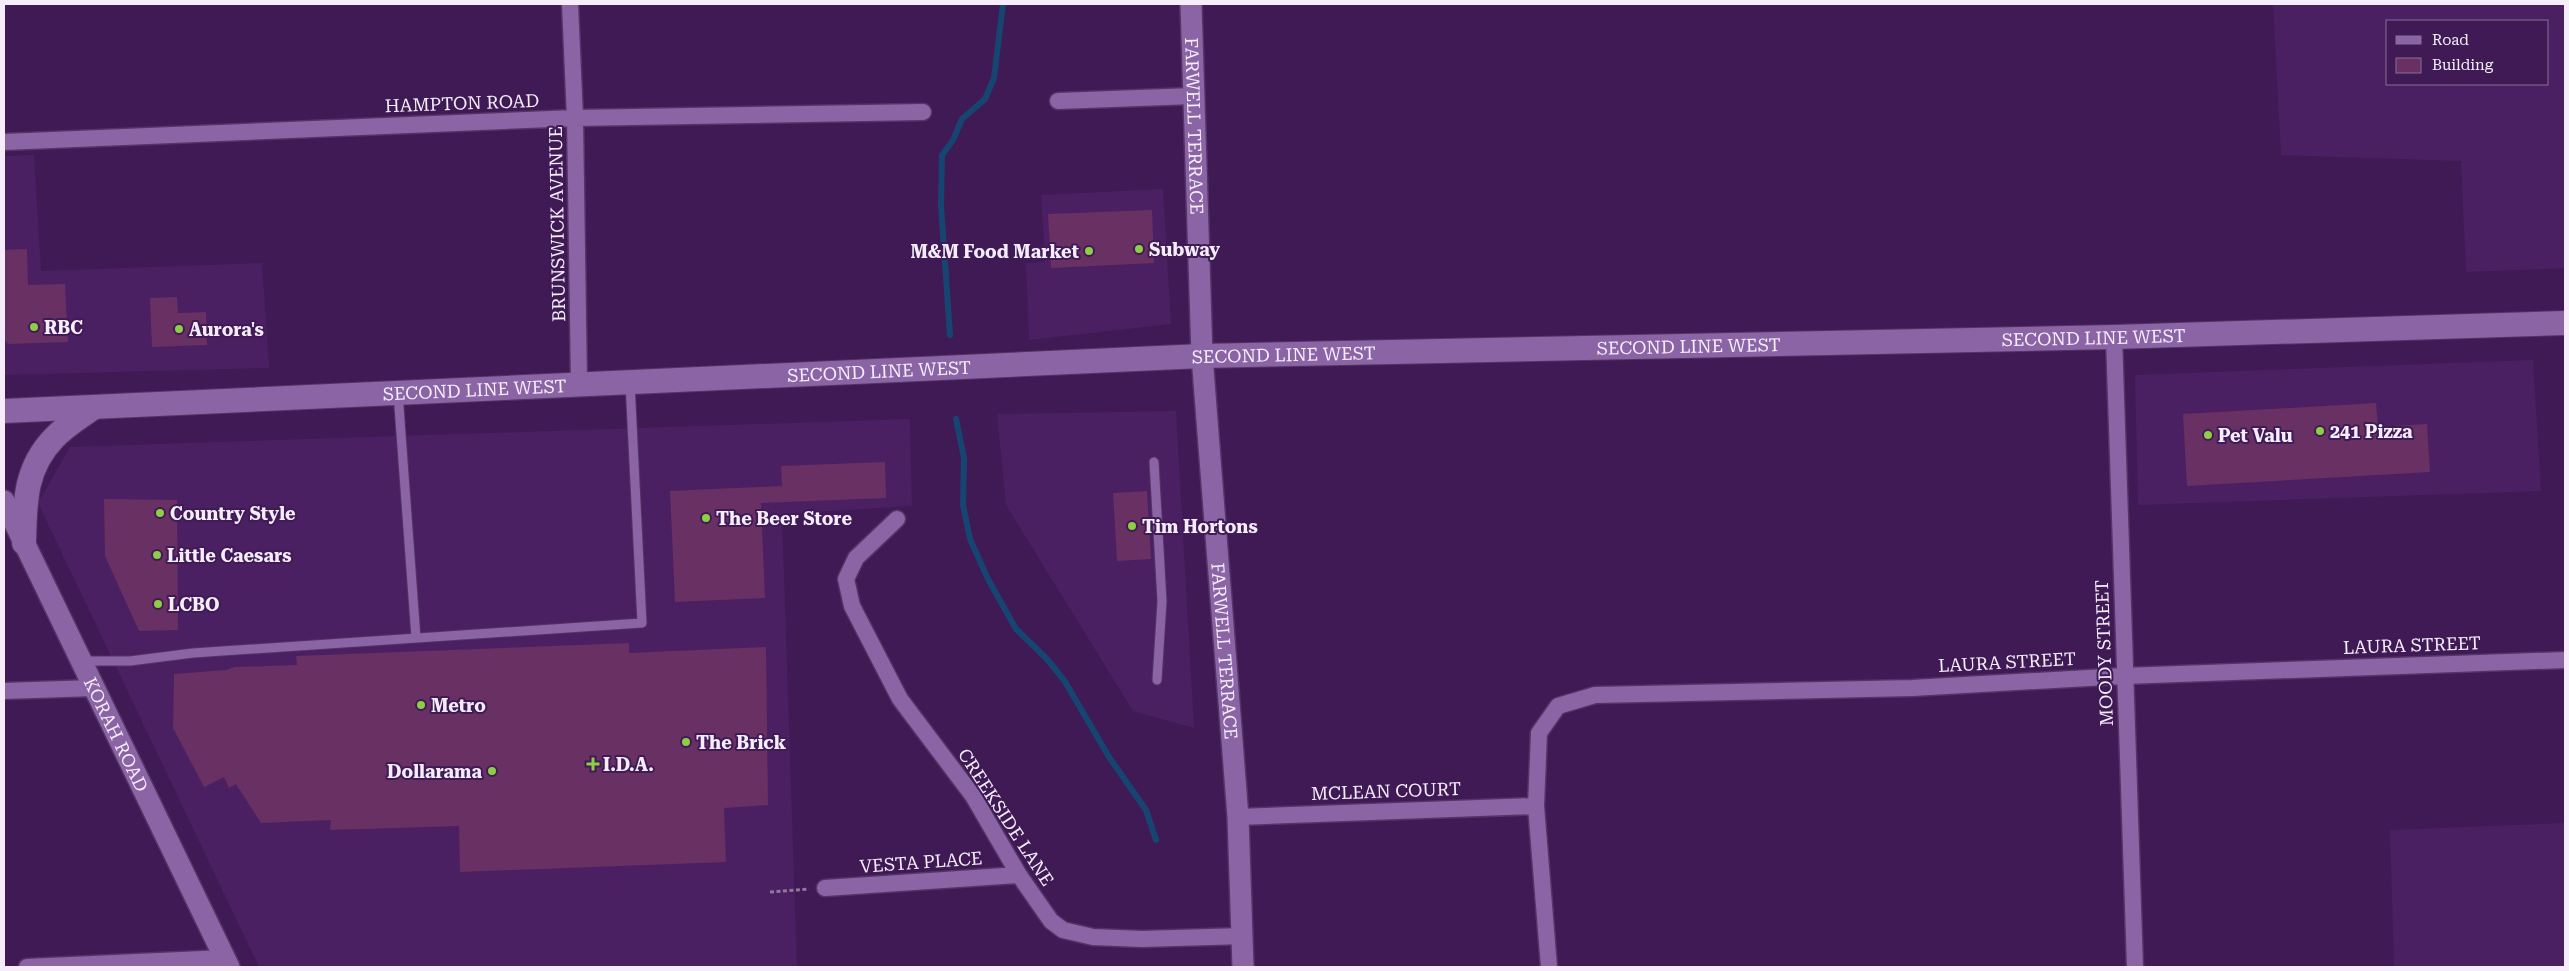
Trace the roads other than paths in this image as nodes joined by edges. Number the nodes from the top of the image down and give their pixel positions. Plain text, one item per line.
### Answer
1 (570, 4) edge
2 (1191, 4) edge
3 (1193, 96) junction
4 (1058, 101) dead end
5 (923, 112) dead end
6 (575, 118) junction
7 (4, 142) edge
8 (2565, 323) edge
9 (2114, 337) junction
10 (1202, 356) junction
11 (630, 382) junction
12 (579, 384) junction
13 (398, 393) junction
14 (94, 407) junction
15 (4, 411) edge
16 (1154, 462) dead end
17 (4, 501) edge
18 (897, 519) dead end
19 (24, 543) junction
20 (416, 638) junction
21 (2565, 660) edge
22 (81, 661) junction
23 (2124, 676) junction
24 (1157, 680) dead end
25 (94, 688) junction
26 (4, 691) edge
27 (1536, 806) junction
28 (1238, 817) junction
29 (1019, 875) junction
30 (825, 888) road end
31 (1243, 936) junction
32 (227, 963) edge
33 (27, 967) edge
34 (1243, 967) edge
35 (1549, 967) edge
36 (2135, 967) edge

1 - 6 street, BRUNSWICK AVENUE
2 - 3 street, FARWELL TERRACE
3 - 4 street
3 - 10 street, FARWELL TERRACE
5 - 6 street, HAMPTON ROAD
6 - 7 street, HAMPTON ROAD
6 - 12 street, BRUNSWICK AVENUE
8 - 9 main road, SECOND LINE WEST
9 - 10 main road, SECOND LINE WEST
9 - 23 street, MOODY STREET
10 - 11 main road, SECOND LINE WEST
10 - 28 street, FARWELL TERRACE
11 - 12 main road, SECOND LINE WEST
11 - 20 lane
12 - 13 main road, SECOND LINE WEST
13 - 14 main road, SECOND LINE WEST
13 - 20 lane
14 - 15 main road, SECOND LINE WEST
14 - 19 main road
16 - 24 lane
17 - 19 street, KORAH ROAD
18 - 29 street, CREEKSIDE LANE
19 - 22 street, KORAH ROAD
20 - 22 lane
21 - 23 street, LAURA STREET
22 - 25 street, KORAH ROAD
23 - 27 street, LAURA STREET
23 - 36 street, MOODY STREET
25 - 26 street
25 - 32 street, KORAH ROAD
27 - 28 street, MCLEAN COURT
27 - 35 street, LAURA STREET
28 - 31 street, FARWELL TERRACE
29 - 30 street, VESTA PLACE
29 - 31 street, CREEKSIDE LANE
31 - 34 street, FARWELL TERRACE
32 - 33 street

